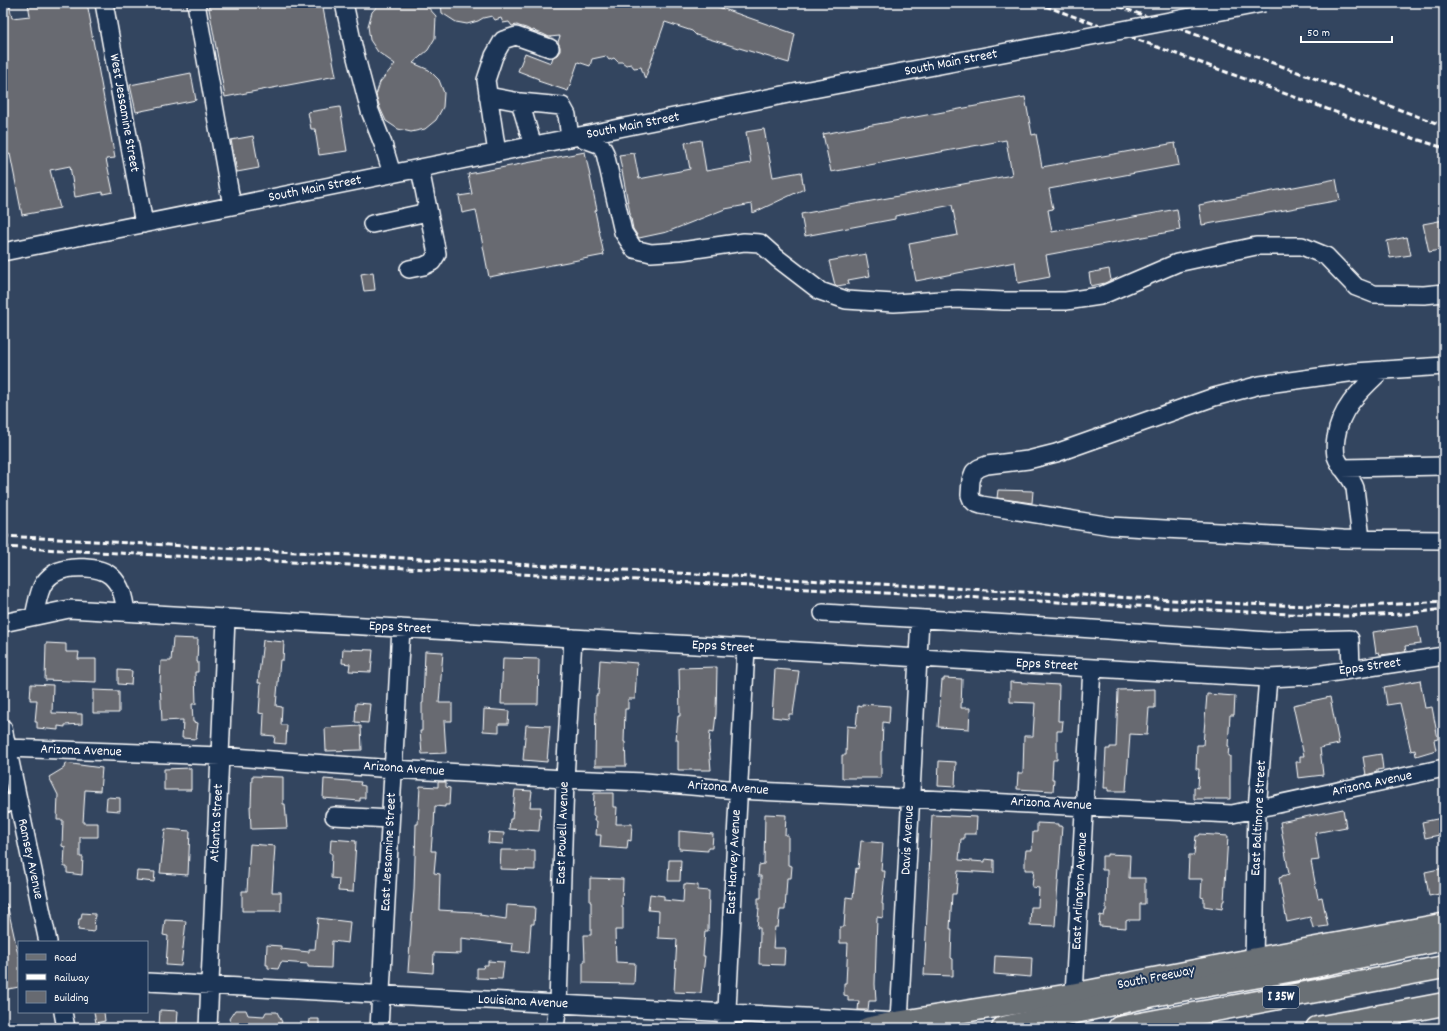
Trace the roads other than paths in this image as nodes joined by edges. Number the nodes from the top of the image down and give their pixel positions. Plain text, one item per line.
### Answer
1 (104, 3) edge
2 (196, 3) edge
3 (344, 3) edge
4 (1264, 3) edge
5 (550, 48) dead end
6 (488, 96) junction
7 (520, 102) junction
8 (574, 137) junction
9 (533, 146) junction
10 (497, 153) junction
11 (420, 168) junction
12 (392, 174) junction
13 (427, 204) junction
14 (232, 206) junction
15 (144, 224) junction
16 (372, 224) dead end
17 (3, 252) edge
18 (409, 269) dead end
19 (1444, 294) edge
20 (1444, 366) edge
21 (1382, 370) junction
22 (1444, 466) edge
23 (1342, 468) junction
24 (1361, 539) junction
25 (1444, 540) edge
26 (126, 612) junction
27 (822, 613) dead end
28 (34, 616) junction
29 (226, 619) junction
30 (920, 619) junction
31 (3, 623) edge
32 (400, 628) junction
33 (573, 638) junction
34 (746, 648) junction
35 (918, 658) junction
36 (1443, 659) edge
37 (1092, 668) junction
38 (1351, 670) junction
39 (1268, 678) junction
40 (3, 728) edge
41 (7, 748) junction
42 (220, 756) junction
43 (1444, 768) edge
44 (393, 769) junction
45 (565, 780) junction
46 (738, 790) junction
47 (911, 798) junction
48 (11, 802) edge
49 (1084, 806) junction
50 (1257, 809) junction
51 (334, 816) dead end
52 (390, 819) junction
53 (1444, 924) edge
54 (1444, 939) edge
55 (48, 941) edge
56 (1254, 958) junction
57 (1444, 967) edge
58 (148, 982) edge
59 (210, 985) junction
60 (381, 994) junction
61 (1074, 994) junction
62 (558, 1004) junction
63 (1444, 1004) edge
64 (63, 1013) edge
65 (726, 1020) edge
66 (899, 1022) junction
67 (66, 1028) edge
68 (208, 1028) edge
69 (379, 1028) edge
70 (556, 1028) edge
71 (868, 1028) edge
72 (1004, 1028) edge
73 (1119, 1028) edge
74 (1317, 1028) edge

1 - 15 street, West Jessamine Street
2 - 14 street
3 - 12 street
4 - 8 street, South Main Street, bridge
5 - 6 street
6 - 7 street
6 - 10 street
7 - 8 street
7 - 9 street
8 - 9 street, South Main Street
8 - 19 street
9 - 10 street, South Main Street
10 - 11 street, South Main Street
11 - 12 street, South Main Street
11 - 13 street
12 - 14 street, South Main Street
13 - 16 street
13 - 18 street
14 - 15 street, South Main Street
15 - 17 street, South Main Street
20 - 21 street
21 - 23 street
21 - 24 street
22 - 23 street
23 - 24 street
24 - 25 street
26 - 28 street, Epps Street
26 - 28 street
26 - 29 street, Epps Street
27 - 30 street
28 - 31 street, Epps Street
29 - 32 street, Epps Street
29 - 42 street, Atlanta Street
30 - 35 street, Davis Avenue
30 - 38 street
32 - 33 street, Epps Street
32 - 44 street, East Jessamine Street
33 - 34 street, Epps Street
33 - 45 street, East Powell Avenue
34 - 35 street, Epps Street
34 - 46 street, East Harvey Avenue
35 - 37 street, Epps Street
35 - 47 street, Davis Avenue
36 - 38 street, Epps Street
37 - 39 street, Epps Street
37 - 49 street, East Arlington Avenue
38 - 39 street, Epps Street
39 - 50 street, East Baltimore Street
40 - 41 street, Ramsey Avenue
41 - 42 street, Arizona Avenue
41 - 48 street, Ramsey Avenue
42 - 44 street, Arizona Avenue
42 - 59 street, Atlanta Street
43 - 50 street, Arizona Avenue
44 - 45 street, Arizona Avenue
44 - 52 street, East Jessamine Street
45 - 46 street, Arizona Avenue
45 - 62 street, East Powell Avenue
46 - 47 street, Arizona Avenue
46 - 65 street, East Harvey Avenue
47 - 49 street, Arizona Avenue
47 - 66 street, Davis Avenue
48 - 55 street, Ramsey Avenue
49 - 50 street, Arizona Avenue
49 - 61 street, East Arlington Avenue
50 - 56 street, East Baltimore Street
51 - 52 street
52 - 60 street, East Jessamine Street
53 - 56 main road, South Freeway
54 - 72 highway
56 - 61 main road, South Freeway
57 - 73 highway, I 35W
58 - 59 street, Louisiana Avenue
59 - 60 street, Louisiana Avenue
59 - 68 street, Atlanta Street
60 - 62 street, Louisiana Avenue
60 - 69 street, East Jessamine Street
61 - 66 main road, South Freeway
62 - 65 street, Louisiana Avenue
62 - 70 street, East Powell Avenue
63 - 74 highway
64 - 67 street
65 - 66 street, Louisiana Avenue
66 - 71 main road, South Freeway

